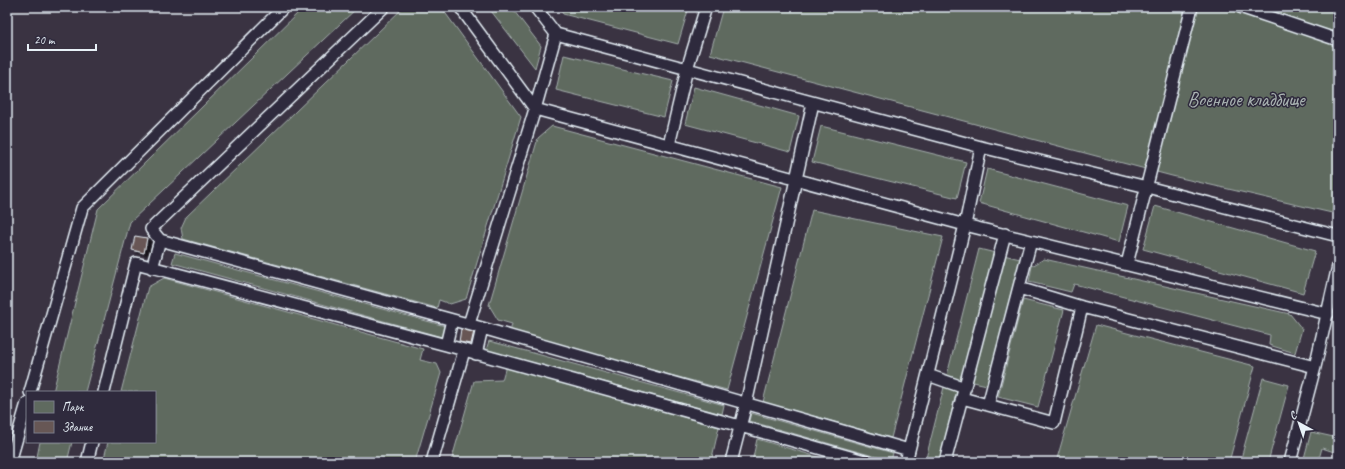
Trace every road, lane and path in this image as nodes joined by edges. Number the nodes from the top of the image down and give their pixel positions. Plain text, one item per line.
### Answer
1 (284, 7) edge
2 (384, 7) edge
3 (460, 7) edge
4 (535, 7) edge
5 (706, 7) edge
6 (1192, 7) edge
7 (1240, 7) edge
8 (556, 34) junction
9 (1338, 40) edge
10 (687, 69) junction
11 (813, 103) junction
12 (535, 109) junction
13 (669, 145) junction
14 (981, 148) junction
15 (796, 179) junction
16 (1147, 187) junction
17 (965, 225) junction
18 (1005, 234) junction
19 (1338, 236) edge
20 (160, 240) junction
21 (1031, 241) junction
22 (1127, 264) junction
23 (1338, 266) edge
24 (152, 268) junction
25 (1019, 288) junction
26 (1082, 307) junction
27 (1328, 314) junction
28 (452, 320) junction
29 (469, 324) junction
30 (482, 328) junction
31 (446, 345) junction
32 (464, 351) junction
33 (476, 354) junction
34 (1315, 367) junction
35 (928, 375) junction
36 (30, 391) edge
37 (104, 391) edge
38 (963, 393) junction
39 (746, 404) junction
40 (988, 405) junction
41 (26, 406) edge
42 (740, 426) junction
43 (92, 443) edge
44 (909, 450) junction
45 (10, 462) edge
46 (87, 462) edge
47 (432, 462) edge
48 (731, 462) edge
49 (868, 462) edge
50 (906, 462) edge
51 (945, 462) edge
52 (1290, 462) edge

1 - 36 lane
2 - 20 lane
3 - 12 lane
4 - 8 lane
5 - 10 lane
6 - 16 lane
7 - 9 lane
8 - 10 lane
8 - 12 lane
10 - 11 lane
10 - 13 lane
11 - 14 lane
11 - 15 lane
12 - 13 lane
12 - 29 lane
13 - 15 lane
14 - 16 lane
14 - 17 lane
15 - 17 lane
15 - 39 lane
16 - 19 lane
16 - 22 lane
17 - 18 lane
17 - 35 lane
18 - 21 lane
18 - 38 lane
20 - 24 lane
20 - 28 lane
21 - 22 lane
21 - 25 lane
22 - 27 lane
23 - 27 lane
24 - 31 lane
24 - 37 lane
25 - 26 lane
25 - 40 lane
26 - 34 lane
26 - 40 lane
27 - 34 lane
28 - 29 lane
28 - 31 lane
29 - 30 lane
30 - 33 lane
30 - 39 lane
31 - 32 lane
32 - 33 lane
32 - 47 lane
33 - 42 lane
34 - 52 lane
35 - 38 lane
35 - 44 lane
38 - 40 lane
38 - 51 lane
39 - 42 lane
39 - 44 lane
41 - 45 lane
42 - 48 lane
42 - 49 lane
43 - 46 lane
44 - 50 lane

